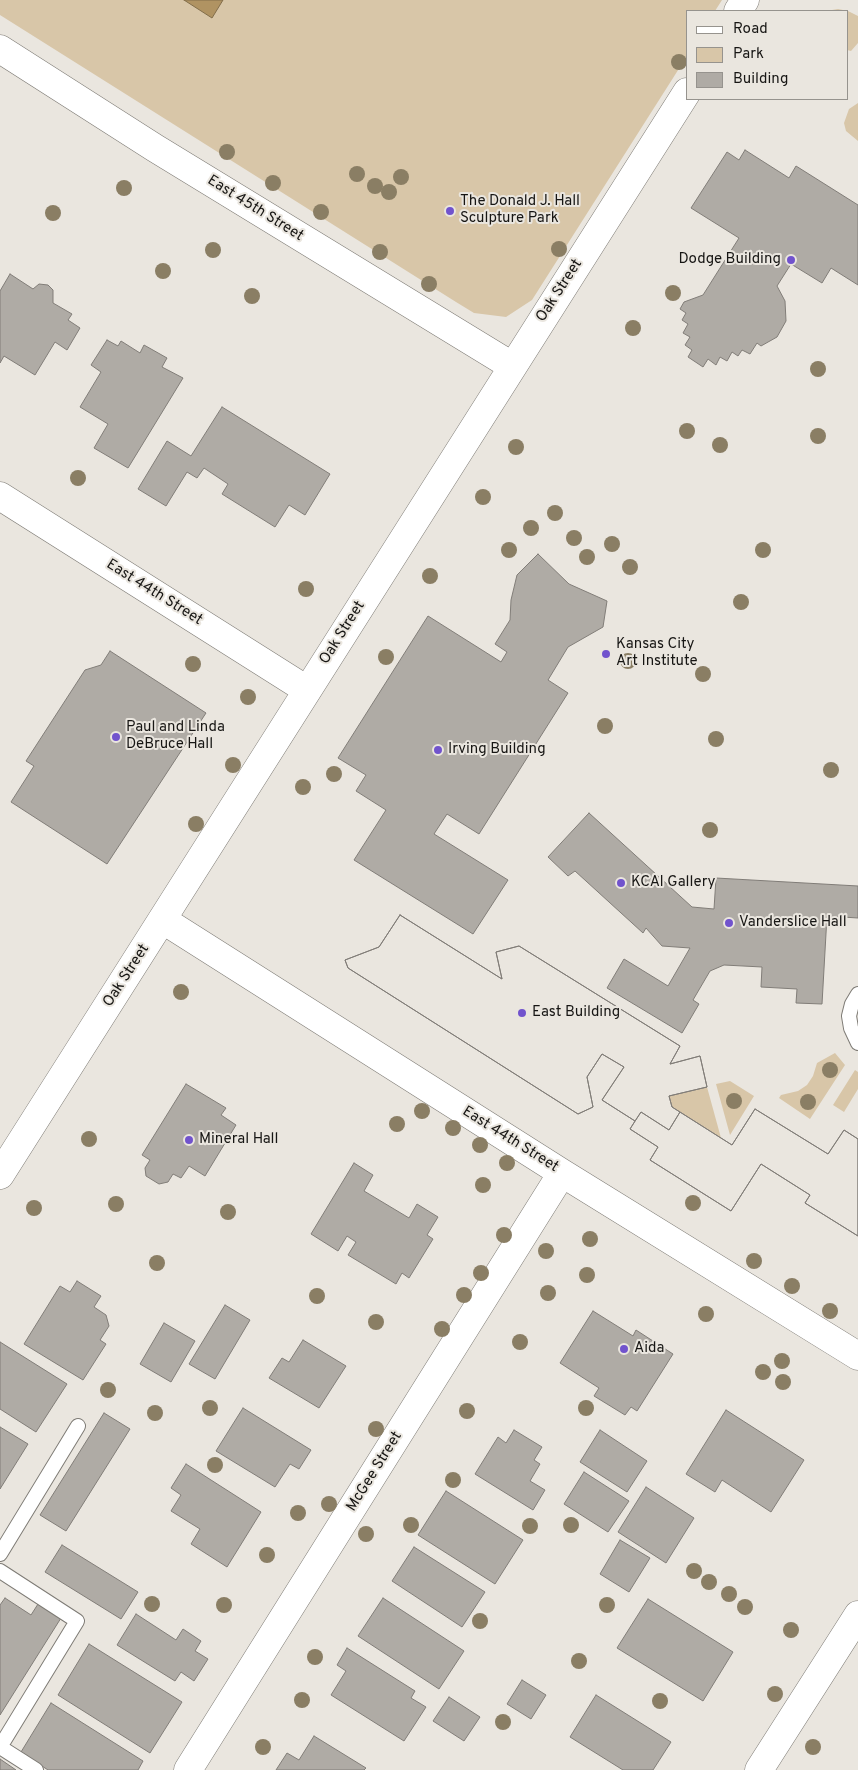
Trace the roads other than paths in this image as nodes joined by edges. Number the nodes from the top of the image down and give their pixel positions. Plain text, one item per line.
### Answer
1 (0, 49) edge
2 (686, 94) edge
3 (512, 366) junction
4 (0, 496) edge
5 (307, 690) junction
6 (163, 920) junction
7 (858, 994) edge
8 (858, 1043) edge
9 (562, 1173) junction
10 (0, 1175) edge
11 (858, 1356) edge
12 (78, 1426) dead end
13 (0, 1554) edge
14 (0, 1571) edge
15 (854, 1632) edge
16 (0, 1747) edge
17 (36, 1770) edge
18 (188, 1770) edge
19 (760, 1770) edge

1 - 3 street, East 45th Street
2 - 3 street, Oak Street
3 - 5 street, Oak Street
4 - 5 street, East 44th Street
5 - 6 street, Oak Street
6 - 9 street, East 44th Street
6 - 10 street, Oak Street
7 - 8 lane
9 - 11 street, East 44th Street
9 - 18 street, McGee Street
12 - 13 lane
14 - 16 lane
15 - 19 street
16 - 17 lane

